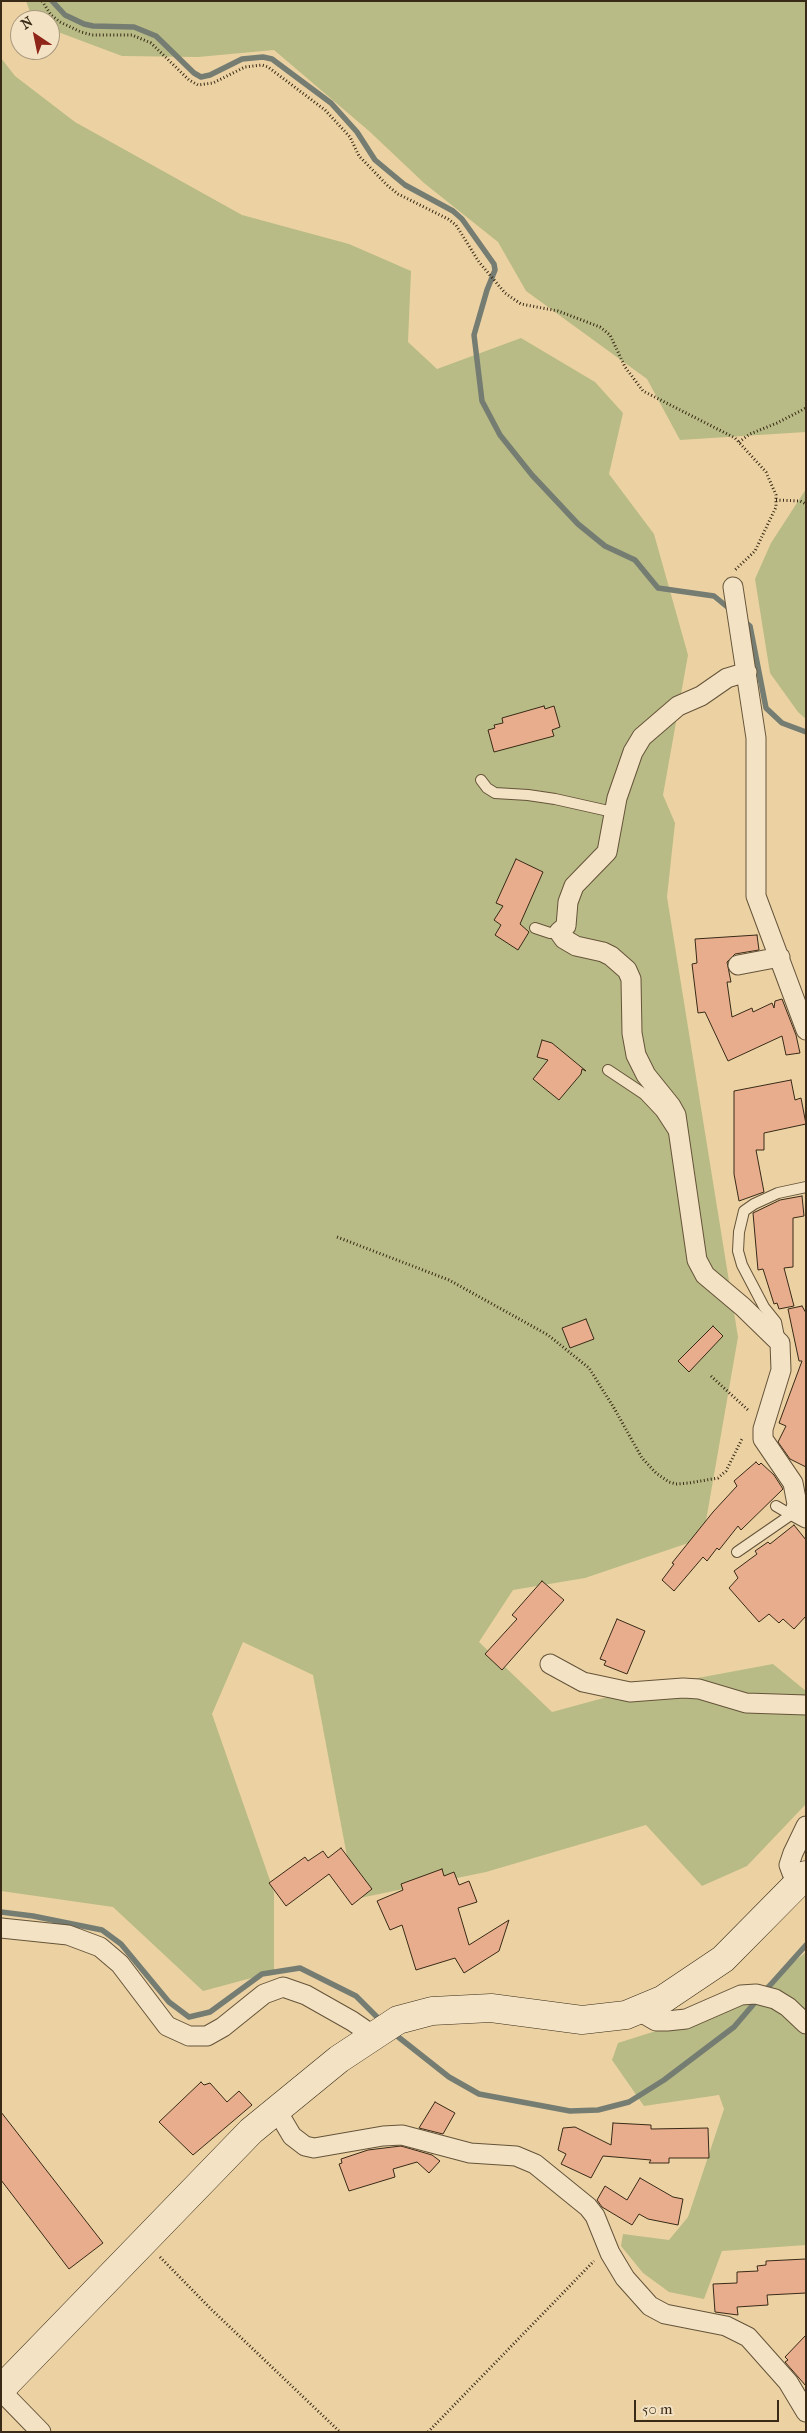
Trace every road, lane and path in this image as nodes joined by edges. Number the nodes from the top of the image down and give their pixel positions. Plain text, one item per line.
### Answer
1 (42, 1) edge
2 (806, 408) edge
3 (739, 442) junction
4 (776, 500) junction
5 (806, 504) edge
6 (733, 587) joint
7 (747, 672) junction
8 (481, 780) dead end
9 (613, 812) junction
10 (535, 928) dead end
11 (559, 932) junction
12 (780, 957) junction
13 (738, 965) dead end
14 (806, 1030) edge
15 (608, 1070) dead end
16 (678, 1142) junction
17 (806, 1187) edge
18 (337, 1236) dead end
19 (780, 1343) junction
20 (711, 1376) dead end
21 (753, 1409) dead end
22 (746, 1431) dead end
23 (776, 1506) dead end
24 (800, 1515) edge
25 (737, 1552) dead end
26 (550, 1664) dead end
27 (806, 1705) edge
28 (806, 1826) edge
29 (804, 1878) edge
30 (1, 1928) edge
31 (637, 2010) junction
32 (806, 2024) edge
33 (386, 2028) junction
34 (276, 2109) junction
35 (144, 2240) junction
36 (606, 2245) junction
37 (1, 2390) edge
38 (806, 2412) edge
39 (41, 2432) edge
40 (340, 2432) edge
41 (428, 2432) edge

1 - 3 path
2 - 3 path
3 - 4 path
4 - 5 path
4 - 6 path
6 - 7 street
7 - 9 street
7 - 12 street
8 - 9 lane
9 - 11 street
10 - 11 lane
11 - 16 street
12 - 13 street
12 - 14 street
15 - 16 lane
16 - 19 street
17 - 19 lane
18 - 22 path
19 - 24 street
20 - 21 path
23 - 24 lane
24 - 25 lane
26 - 27 street
28 - 29 street
29 - 31 street
30 - 33 street
31 - 32 street
31 - 33 street
33 - 34 street
34 - 35 street
34 - 36 street
35 - 37 street
35 - 40 path
36 - 38 street
36 - 41 path
37 - 39 street

